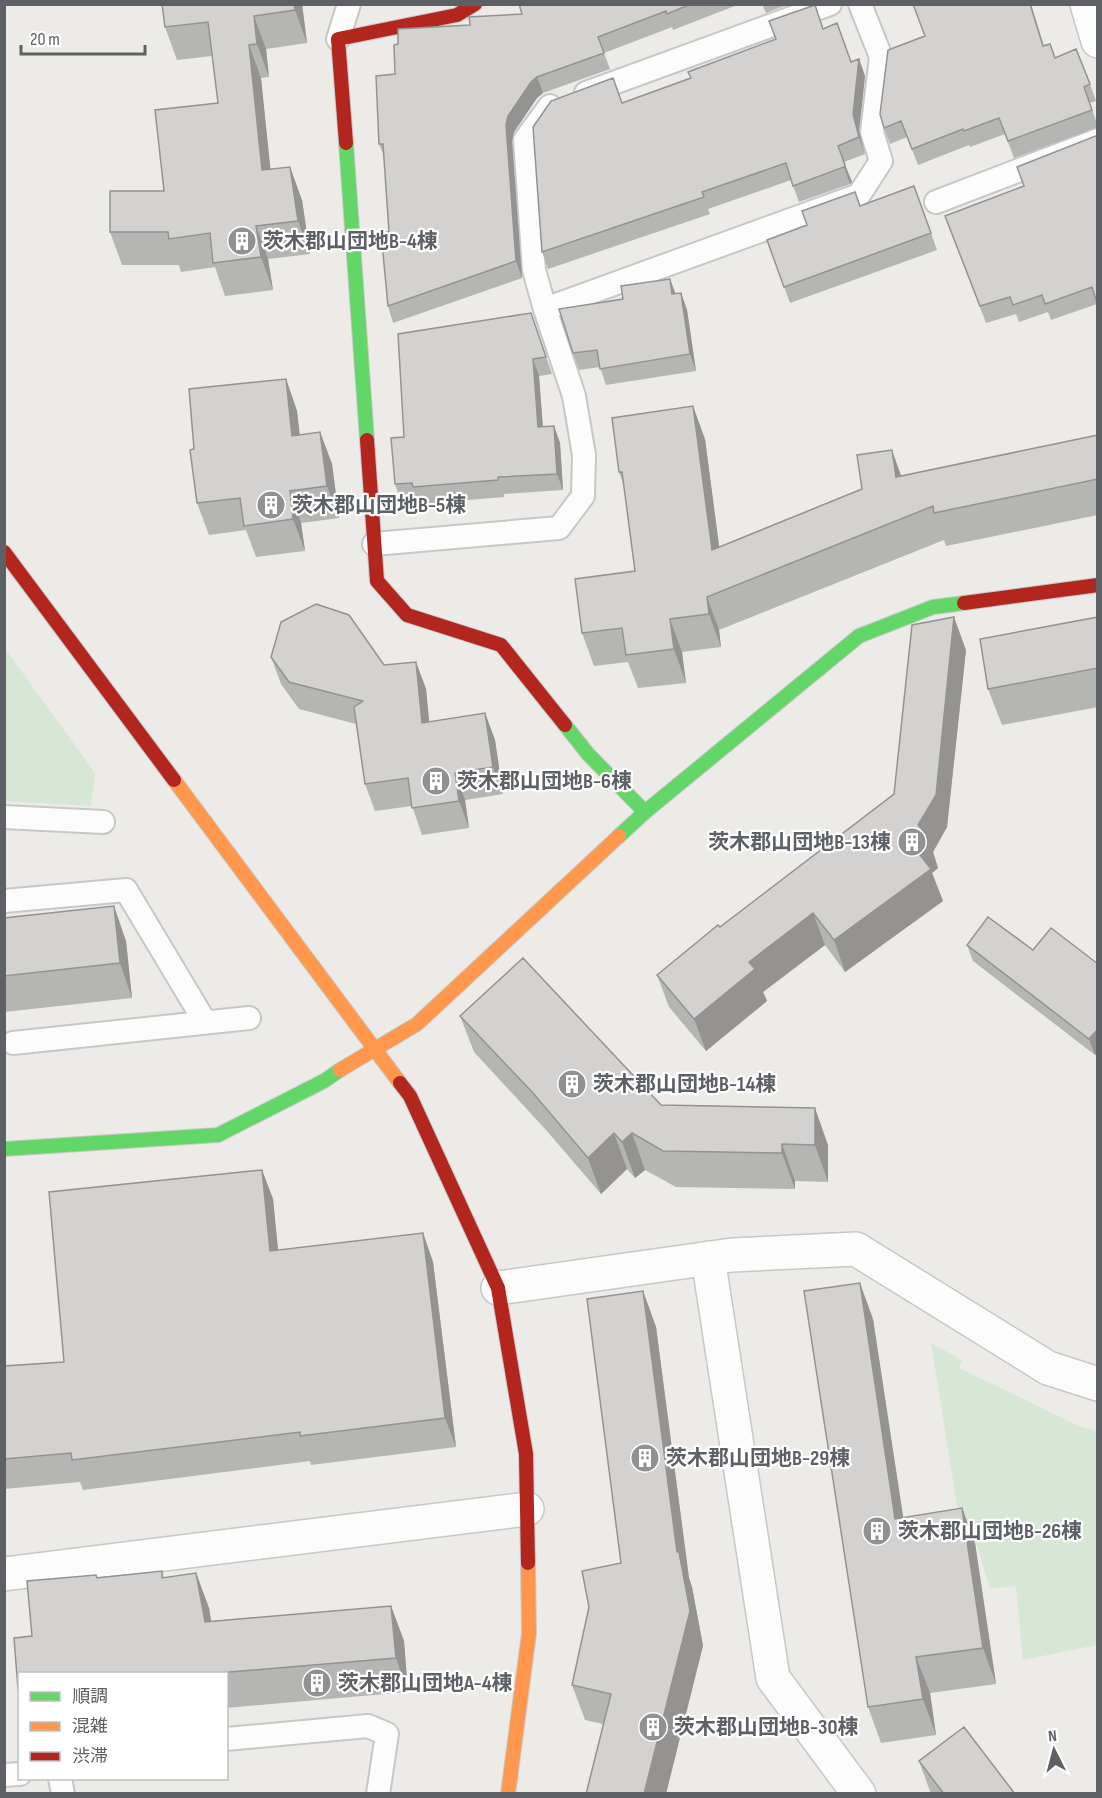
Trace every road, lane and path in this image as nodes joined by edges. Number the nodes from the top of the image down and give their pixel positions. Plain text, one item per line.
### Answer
1 (349, 4) edge
2 (475, 4) edge
3 (830, 4) edge
4 (860, 4) edge
5 (1087, 4) edge
6 (338, 39) junction
7 (1098, 41) edge
8 (1098, 140) edge
9 (936, 202) dead end
10 (545, 309) junction
11 (374, 544) junction
12 (4, 552) edge
13 (1098, 585) edge
14 (645, 812) junction
15 (4, 817) edge
16 (104, 822) dead end
17 (4, 901) edge
18 (249, 1018) dead end
19 (205, 1022) junction
20 (13, 1043) dead end
21 (372, 1048) junction
22 (4, 1149) edge
23 (708, 1258) junction
24 (498, 1288) junction
25 (1098, 1384) edge
26 (527, 1509) junction
27 (4, 1574) edge
28 (228, 1739) edge
29 (378, 1794) edge
30 (508, 1794) edge
31 (859, 1794) edge

1 - 6 lane
2 - 6 street
3 - 10 lane
4 - 10 lane
5 - 7 street
6 - 11 street
8 - 9 lane
10 - 11 lane
11 - 14 street
12 - 21 street
13 - 14 street
14 - 21 street
15 - 16 lane
17 - 19 lane
18 - 19 lane
19 - 20 lane
21 - 22 street
21 - 24 street
23 - 24 street
23 - 25 street
23 - 31 street
24 - 26 street
26 - 27 street
26 - 30 street
28 - 29 lane

